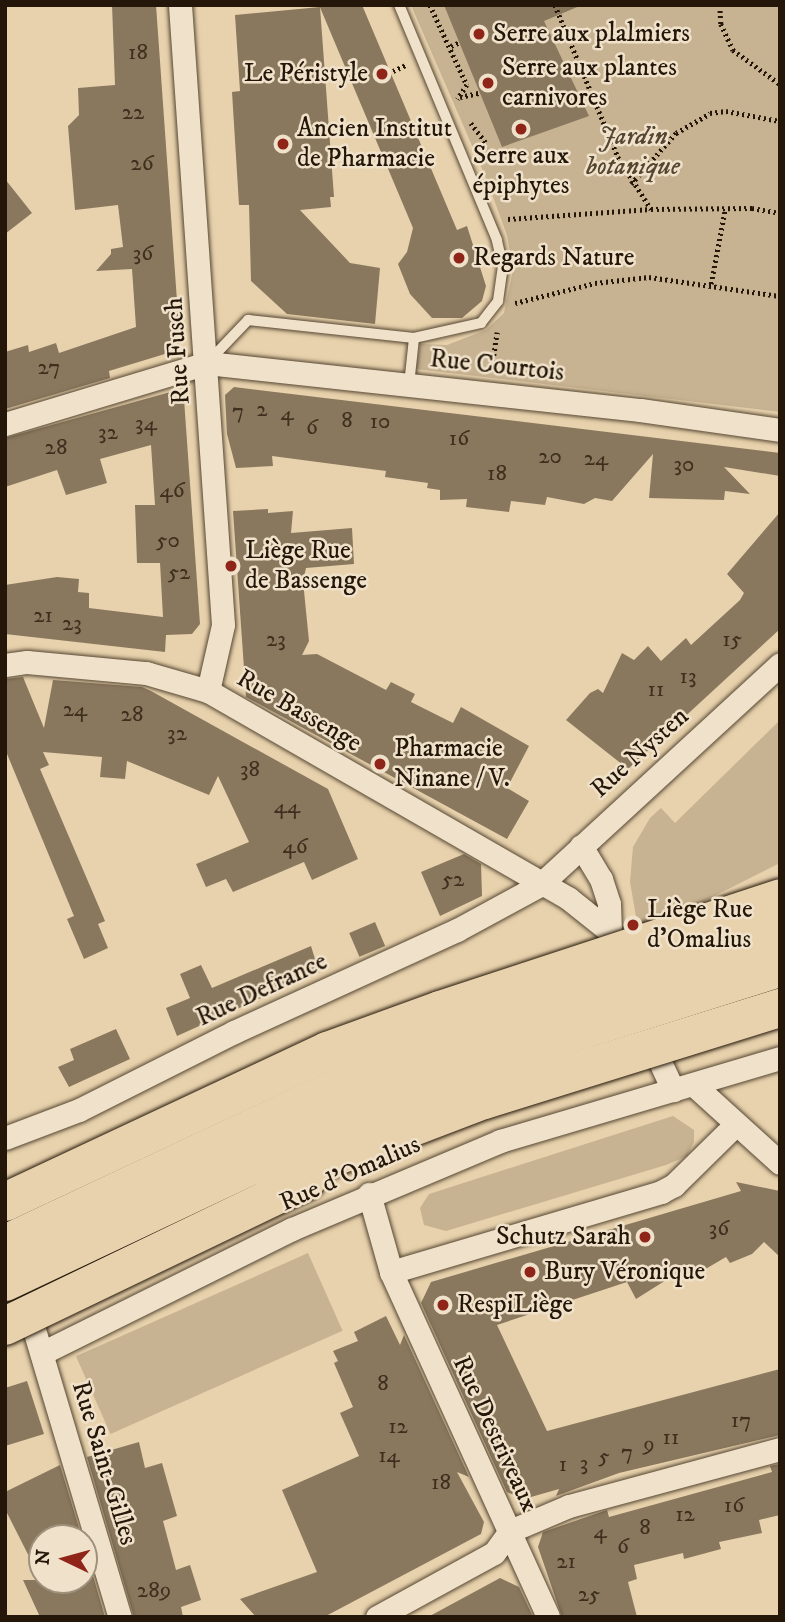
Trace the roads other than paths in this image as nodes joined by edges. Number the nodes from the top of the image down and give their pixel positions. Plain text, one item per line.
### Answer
1 (180, 5) edge
2 (399, 5) edge
3 (414, 338) junction
4 (207, 363) junction
5 (409, 385) junction
6 (5, 425) edge
7 (780, 430) edge
8 (780, 664) edge
9 (5, 665) edge
10 (208, 691) junction
11 (581, 846) junction
12 (540, 885) junction
13 (780, 898) edge
14 (780, 936) edge
15 (780, 968) edge
16 (780, 1008) edge
17 (327, 1051) junction
18 (780, 1058) edge
19 (661, 1063) dead end
20 (695, 1086) junction
21 (673, 1090) junction
22 (735, 1125) junction
23 (5, 1138) edge
24 (780, 1163) edge
25 (369, 1194) junction
26 (5, 1202) edge
27 (5, 1215) edge
28 (5, 1244) edge
29 (391, 1272) junction
30 (5, 1282) edge
31 (15, 1319) edge
32 (41, 1353) junction
33 (780, 1449) edge
34 (510, 1531) junction
35 (120, 1617) edge
36 (377, 1617) edge
37 (548, 1617) edge

1 - 4 street, Rue Fusch
2 - 3 lane
3 - 4 lane
3 - 5 lane
4 - 5 street, Rue Courtois
4 - 6 street
4 - 10 street, Rue Fusch
5 - 7 street, Rue Courtois
8 - 11 street, Rue Nysten
9 - 10 street, Rue Bassenge
10 - 12 street, Rue Bassenge
11 - 12 street, Rue Nysten
11 - 12 street, Rue Bassenge
12 - 23 street, Rue Defrance
13 - 17 highway, bridge
14 - 28 highway, bridge
15 - 30 highway, bridge
16 - 31 highway, bridge
17 - 26 highway, bridge
17 - 27 highway, bridge
18 - 20 street, Rue d'Omalius
19 - 21 street
20 - 21 street, Rue d'Omalius
20 - 22 street
21 - 25 street, Rue d'Omalius
22 - 24 street
22 - 29 street
25 - 29 street, Rue Destriveaux
25 - 32 street, Rue d'Omalius
29 - 34 street, Rue Destriveaux
31 - 32 street, Rue Saint-Gilles
32 - 35 street, Rue Saint-Gilles
33 - 34 street
34 - 36 street
34 - 37 street, Rue Destriveaux

